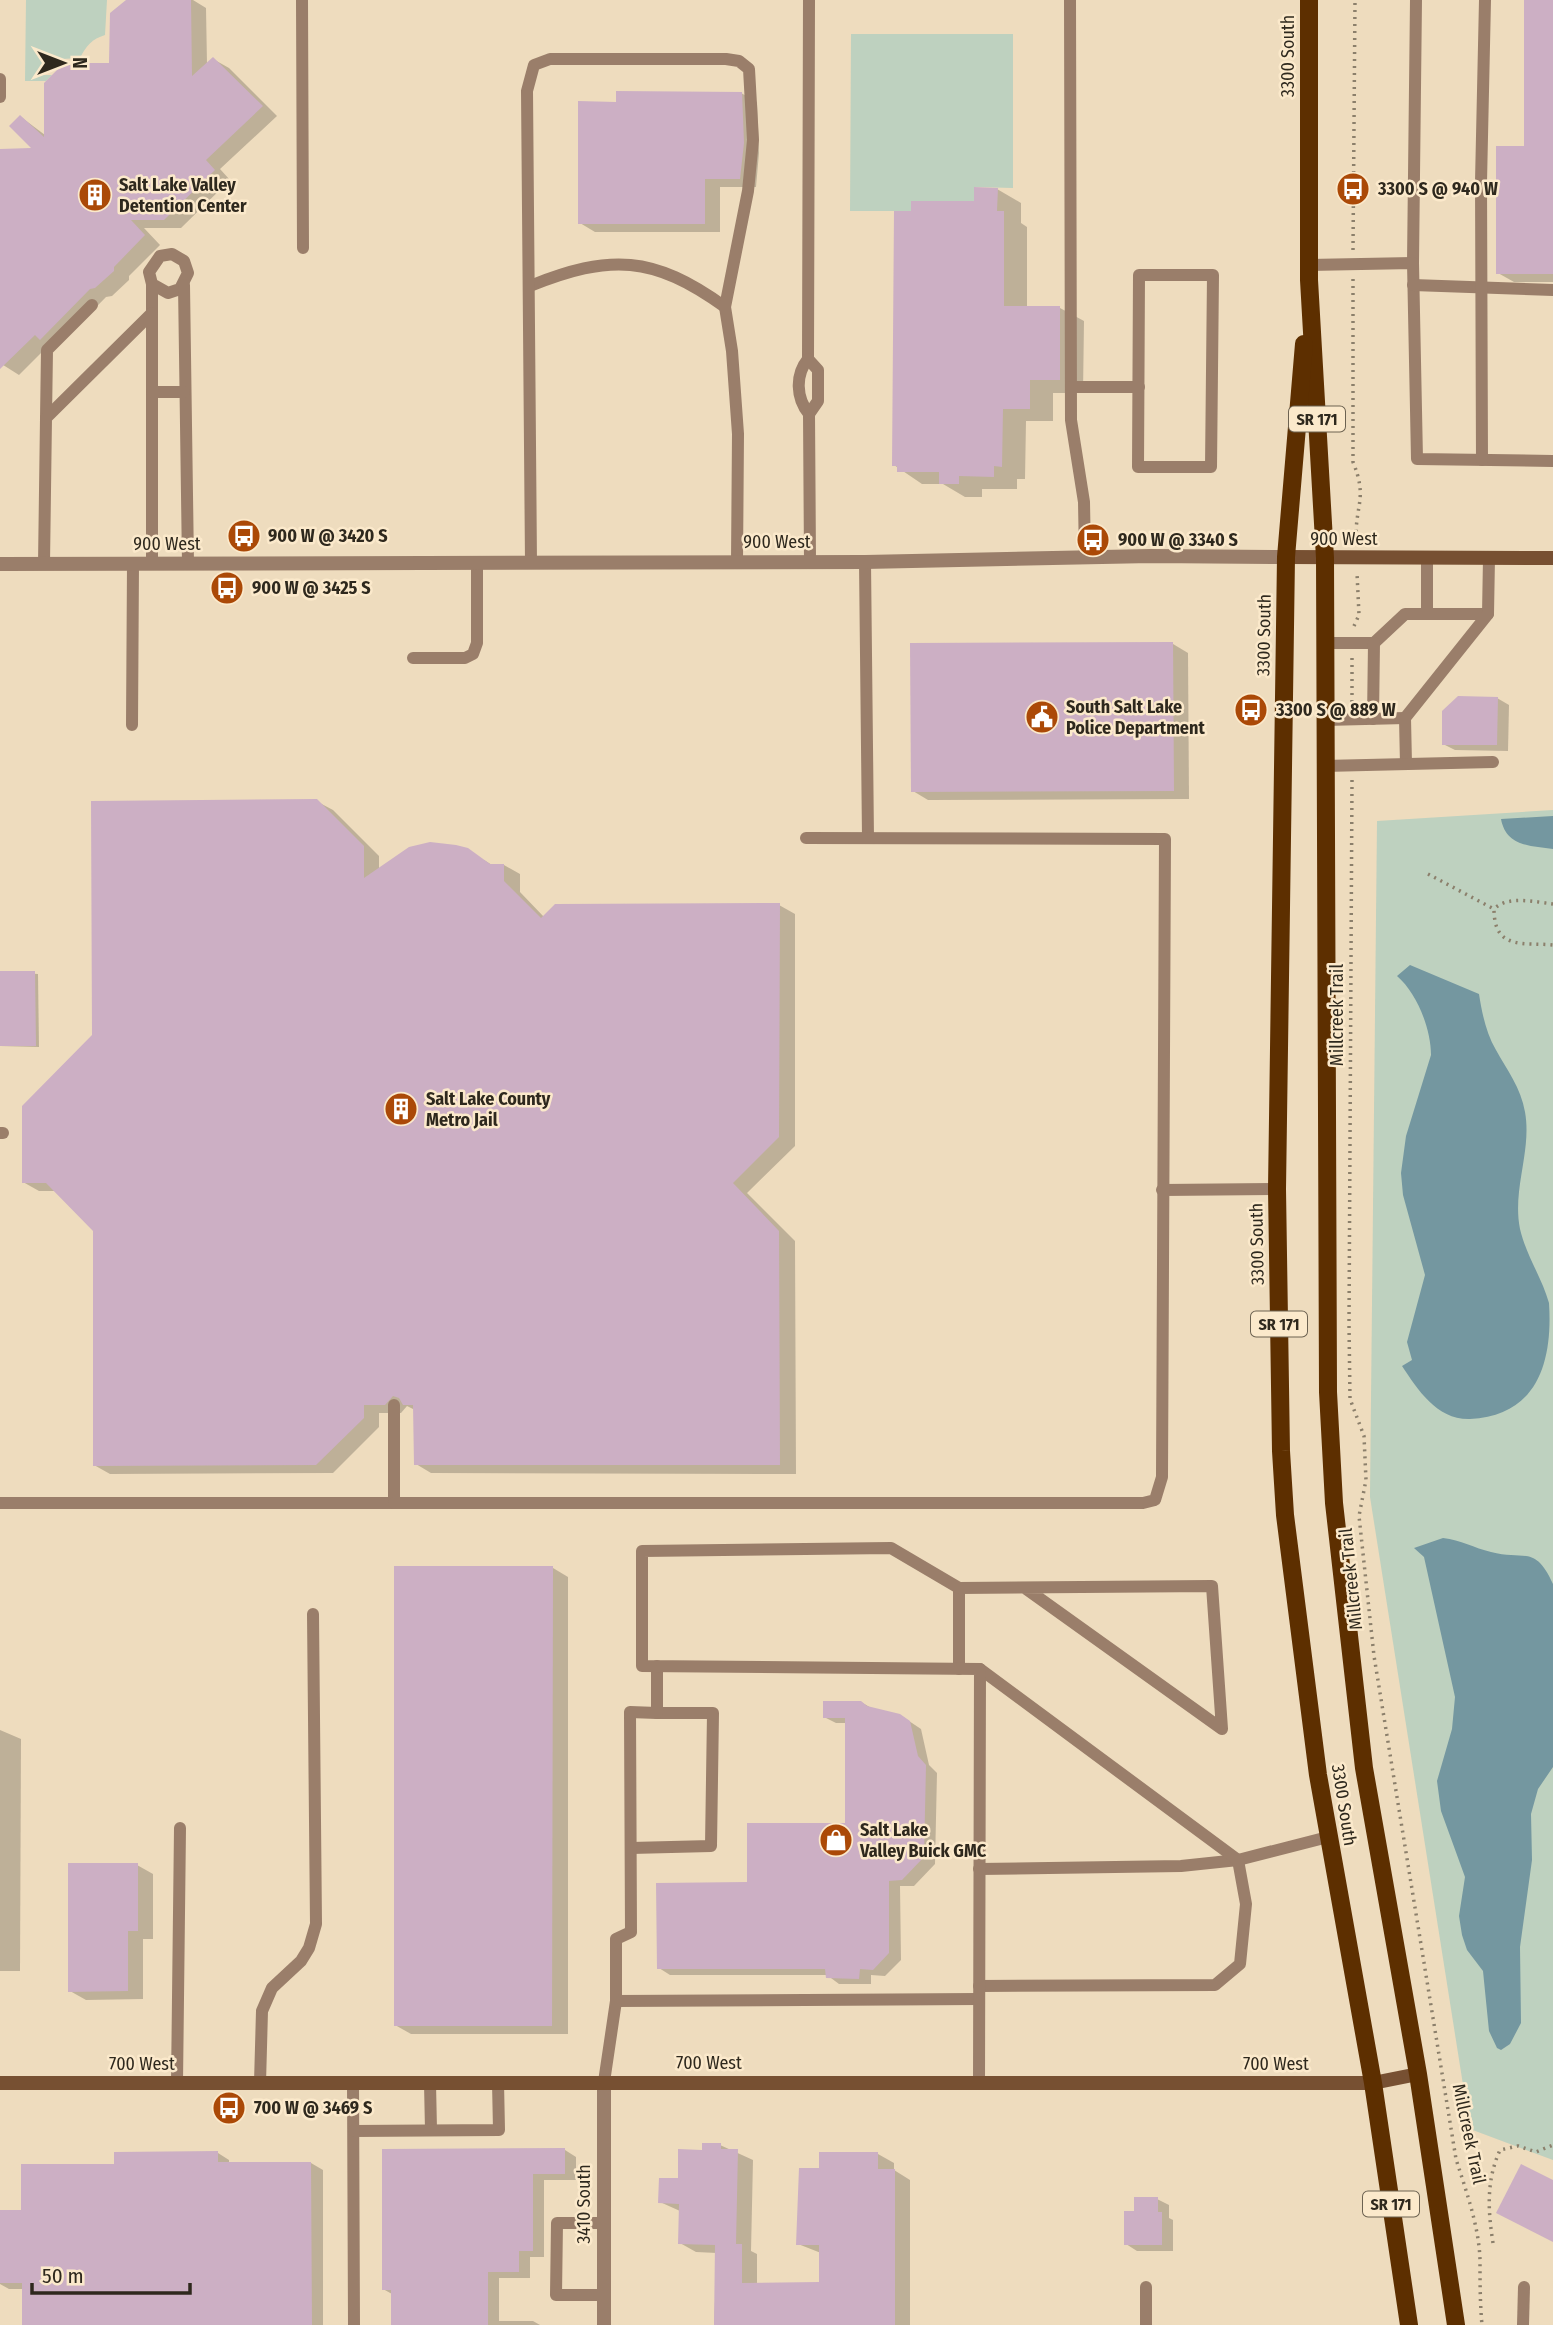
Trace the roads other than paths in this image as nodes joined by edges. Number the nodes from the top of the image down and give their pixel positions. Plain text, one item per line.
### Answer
1 (302, 0) edge
2 (808, 0) edge
3 (1070, 0) edge
4 (1308, 0) edge
5 (1416, 0) edge
6 (1485, 0) edge
7 (0, 79) edge
8 (0, 97) edge
9 (303, 248) dead end
10 (1413, 263) junction
11 (1309, 273) junction
12 (152, 284) junction
13 (184, 285) junction
14 (1413, 285) junction
15 (530, 286) junction
16 (1481, 288) junction
17 (1553, 290) edge
18 (92, 305) dead end
19 (725, 306) junction
20 (152, 313) junction
21 (808, 359) junction
22 (1071, 387) junction
23 (1139, 387) junction
24 (152, 392) junction
25 (184, 392) junction
26 (809, 414) junction
27 (46, 418) junction
28 (1482, 460) junction
29 (1553, 461) edge
30 (1085, 557) junction
31 (1286, 557) junction
32 (1325, 558) junction
33 (1427, 558) junction
34 (1489, 558) junction
35 (1553, 558) edge
36 (810, 561) junction
37 (478, 562) junction
38 (531, 562) junction
39 (737, 562) junction
40 (865, 562) junction
41 (0, 564) edge
42 (44, 564) junction
43 (134, 564) junction
44 (152, 564) junction
45 (188, 564) junction
46 (1427, 614) junction
47 (1488, 614) junction
48 (1325, 643) junction
49 (1374, 643) junction
50 (413, 658) dead end
51 (1405, 718) junction
52 (1373, 719) junction
53 (1325, 720) junction
54 (132, 725) dead end
55 (1493, 762) dead end
56 (1406, 764) junction
57 (1324, 766) junction
58 (806, 838) dead end
59 (868, 838) junction
60 (1277, 1189) junction
61 (1162, 1190) junction
62 (394, 1405) dead end
63 (0, 1503) edge
64 (394, 1503) junction
65 (959, 1588) junction
66 (1025, 1588) junction
67 (313, 1614) dead end
68 (657, 1666) junction
69 (959, 1668) junction
70 (980, 1669) junction
71 (657, 1713) junction
72 (180, 1828) dead end
73 (1328, 1837) junction
74 (631, 1848) junction
75 (1238, 1860) junction
76 (979, 1869) junction
77 (979, 1993) junction
78 (617, 2001) junction
79 (1418, 2074) junction
80 (498, 2082) junction
81 (604, 2082) junction
82 (0, 2083) edge
83 (177, 2083) junction
84 (260, 2083) junction
85 (353, 2083) junction
86 (430, 2083) junction
87 (979, 2083) junction
88 (1373, 2083) junction
89 (431, 2130) junction
90 (354, 2131) junction
91 (603, 2223) junction
92 (1146, 2287) dead end
93 (1524, 2287) dead end
94 (604, 2295) junction
95 (355, 2325) edge
96 (604, 2325) edge
97 (1146, 2325) edge
98 (1409, 2325) edge
99 (1456, 2325) edge
100 (1523, 2325) edge

1 - 9 lane
2 - 21 lane
3 - 22 lane
4 - 11 main road, 3300 South / SR 171
5 - 10 lane
6 - 16 lane
7 - 8 lane
10 - 11 lane
10 - 14 lane
11 - 31 main road, 3300 South / SR 171
11 - 32 main road, 3300 South / SR 171
12 - 13 lane
12 - 13 lane
12 - 20 lane
13 - 25 lane
14 - 16 lane
14 - 28 lane
15 - 19 lane
15 - 19 lane
15 - 38 lane
16 - 17 lane
16 - 28 lane
18 - 27 lane
19 - 39 lane
20 - 24 lane
20 - 27 lane
21 - 26 lane
21 - 26 lane
22 - 23 lane
22 - 30 lane
23 - 23 lane
24 - 25 lane
24 - 44 lane
25 - 45 lane
26 - 36 lane
27 - 42 lane
28 - 29 lane
30 - 31 street, 900 West
30 - 40 street, 900 West
31 - 32 street, 900 West
31 - 60 main road, 3300 South / SR 171
32 - 33 street, 900 West
32 - 48 main road, 3300 South / SR 171
33 - 34 street, 900 West
33 - 46 lane
34 - 35 street, 900 West
34 - 47 lane
36 - 39 street, 900 West
36 - 40 street, 900 West
37 - 38 street, 900 West
37 - 45 street, 900 West
37 - 50 lane
38 - 39 street, 900 West
40 - 59 lane
41 - 42 street, 900 West
42 - 43 street, 900 West
43 - 44 street, 900 West
43 - 54 lane
44 - 45 street, 900 West
46 - 47 lane
46 - 49 lane
47 - 51 lane
48 - 49 lane
48 - 53 main road, 3300 South / SR 171
49 - 52 lane
51 - 52 lane
51 - 56 lane
52 - 53 lane
53 - 57 main road, 3300 South / SR 171
55 - 56 lane
56 - 57 lane
57 - 79 main road, 3300 South / SR 171
58 - 59 lane
59 - 61 lane
60 - 61 lane
60 - 73 main road, 3300 South / SR 171
61 - 64 lane
62 - 64 lane
63 - 64 lane
65 - 66 lane
65 - 68 lane
65 - 69 lane
66 - 66 lane
67 - 84 lane
68 - 69 lane
68 - 71 lane
69 - 70 lane
70 - 75 lane
70 - 76 lane
71 - 74 lane
71 - 74 lane
72 - 83 lane
73 - 75 lane
73 - 88 main road, 3300 South / SR 171
74 - 78 lane
75 - 76 lane
75 - 77 lane
76 - 77 lane
77 - 78 lane
77 - 87 lane
78 - 81 lane
79 - 88 street, 700 West
79 - 99 main road, 3300 South / SR 171
80 - 81 street, 700 West
80 - 86 street, 700 West
80 - 89 lane
81 - 87 street, 700 West
81 - 91 street, 3410 South
82 - 83 street, 700 West
83 - 84 street, 700 West
84 - 85 street, 700 West
85 - 86 street, 700 West
85 - 90 lane
86 - 89 lane
87 - 88 street, 700 West
88 - 98 main road, 3300 South / SR 171
89 - 90 lane
90 - 95 lane
91 - 94 street, 3410 South
91 - 94 lane
92 - 97 lane
93 - 100 lane
94 - 96 street, 3410 South

